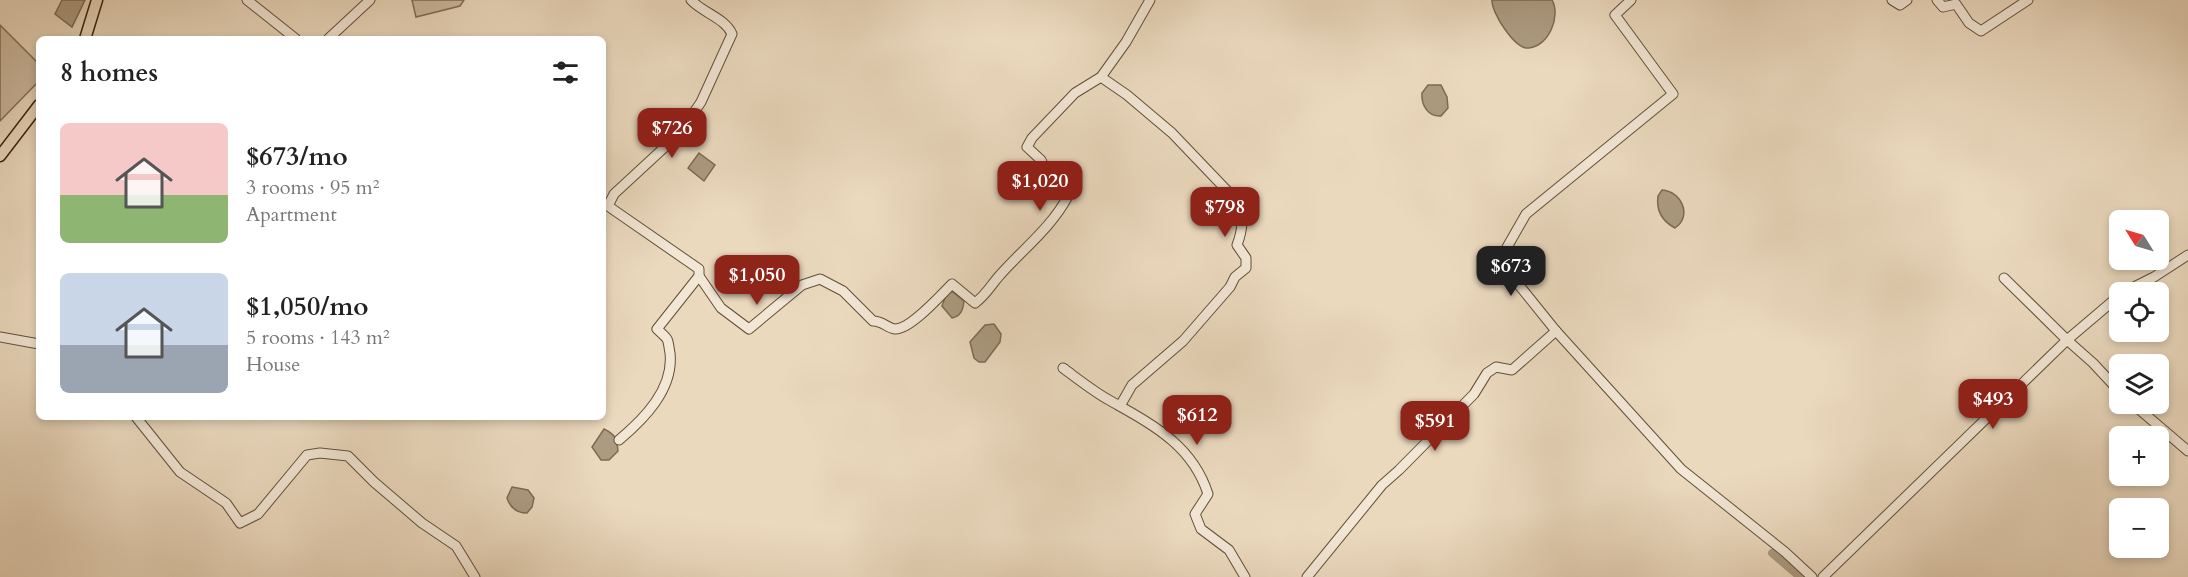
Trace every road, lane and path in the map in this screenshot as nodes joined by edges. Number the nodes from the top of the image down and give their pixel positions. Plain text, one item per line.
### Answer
1 (98, 0) edge
2 (247, 0) edge
3 (370, 0) edge
4 (691, 0) edge
5 (1150, 0) edge
6 (1631, 0) edge
7 (1892, 0) edge
8 (1907, 0) edge
9 (1937, 0) edge
10 (2028, 0) edge
11 (86, 36) edge
12 (292, 36) edge
13 (331, 36) edge
14 (1101, 77) junction
15 (36, 109) edge
16 (0, 156) edge
17 (2188, 255) edge
18 (699, 276) junction
19 (2004, 278) dead end
20 (2144, 282) edge
21 (2109, 304) edge
22 (1557, 331) junction
23 (0, 338) edge
24 (2067, 340) junction
25 (36, 344) edge
26 (1064, 368) dead end
27 (2109, 380) edge
28 (1119, 405) junction
29 (2145, 414) edge
30 (138, 420) edge
31 (619, 440) dead end
32 (2188, 451) edge
33 (475, 577) edge
34 (1245, 577) edge
35 (1307, 577) edge
36 (1812, 577) edge
37 (1823, 577) edge

1 - 11 main road
2 - 12 street
3 - 13 street
4 - 18 street
5 - 14 street
6 - 22 street
7 - 8 street
9 - 10 street
14 - 18 street
14 - 28 street
15 - 16 main road
17 - 20 street
18 - 31 street
19 - 24 street
21 - 24 street
22 - 35 street
22 - 36 street
23 - 25 street
24 - 27 street
24 - 37 street
26 - 28 street
28 - 34 street
29 - 32 street
30 - 33 street

